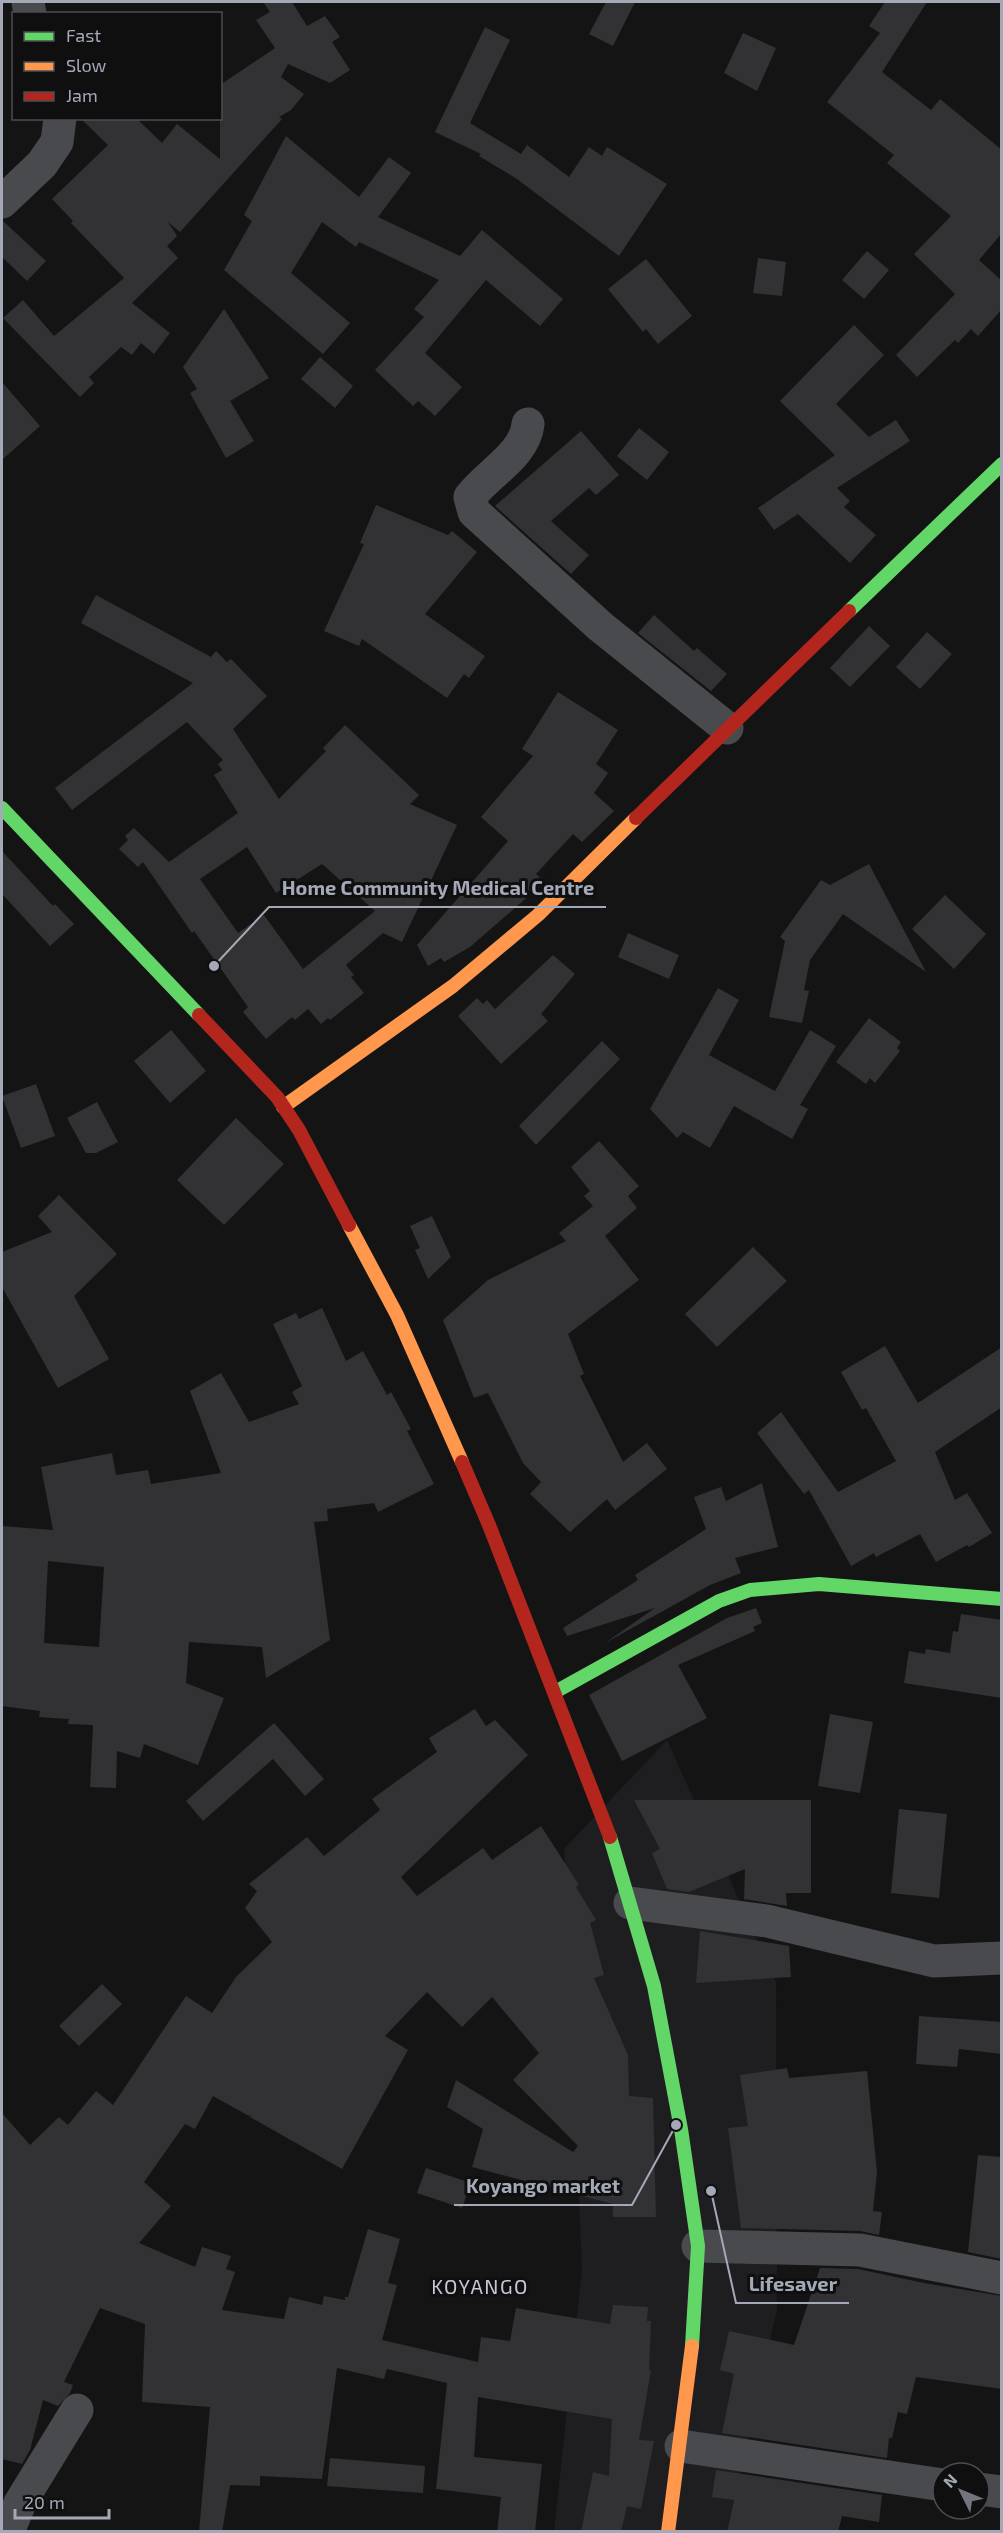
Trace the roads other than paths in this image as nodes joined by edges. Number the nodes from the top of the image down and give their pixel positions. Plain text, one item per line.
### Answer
1 (60, 120) edge
2 (2, 202) edge
3 (528, 424) dead end
4 (1002, 464) edge
5 (727, 728) junction
6 (2, 808) edge
7 (283, 1107) junction
8 (1002, 1599) edge
9 (555, 1692) junction
10 (630, 1903) junction
11 (1002, 1958) edge
12 (698, 2246) junction
13 (1002, 2278) edge
14 (77, 2410) dead end
15 (681, 2446) junction
16 (931, 2483) edge
17 (8, 2532) edge
18 (668, 2532) edge

1 - 2 street
3 - 5 street
4 - 5 street
5 - 7 street
6 - 7 street
7 - 9 street
8 - 9 street
9 - 10 street
10 - 11 street
10 - 12 street
12 - 13 street
12 - 15 street
14 - 17 street
15 - 16 street
15 - 18 street

